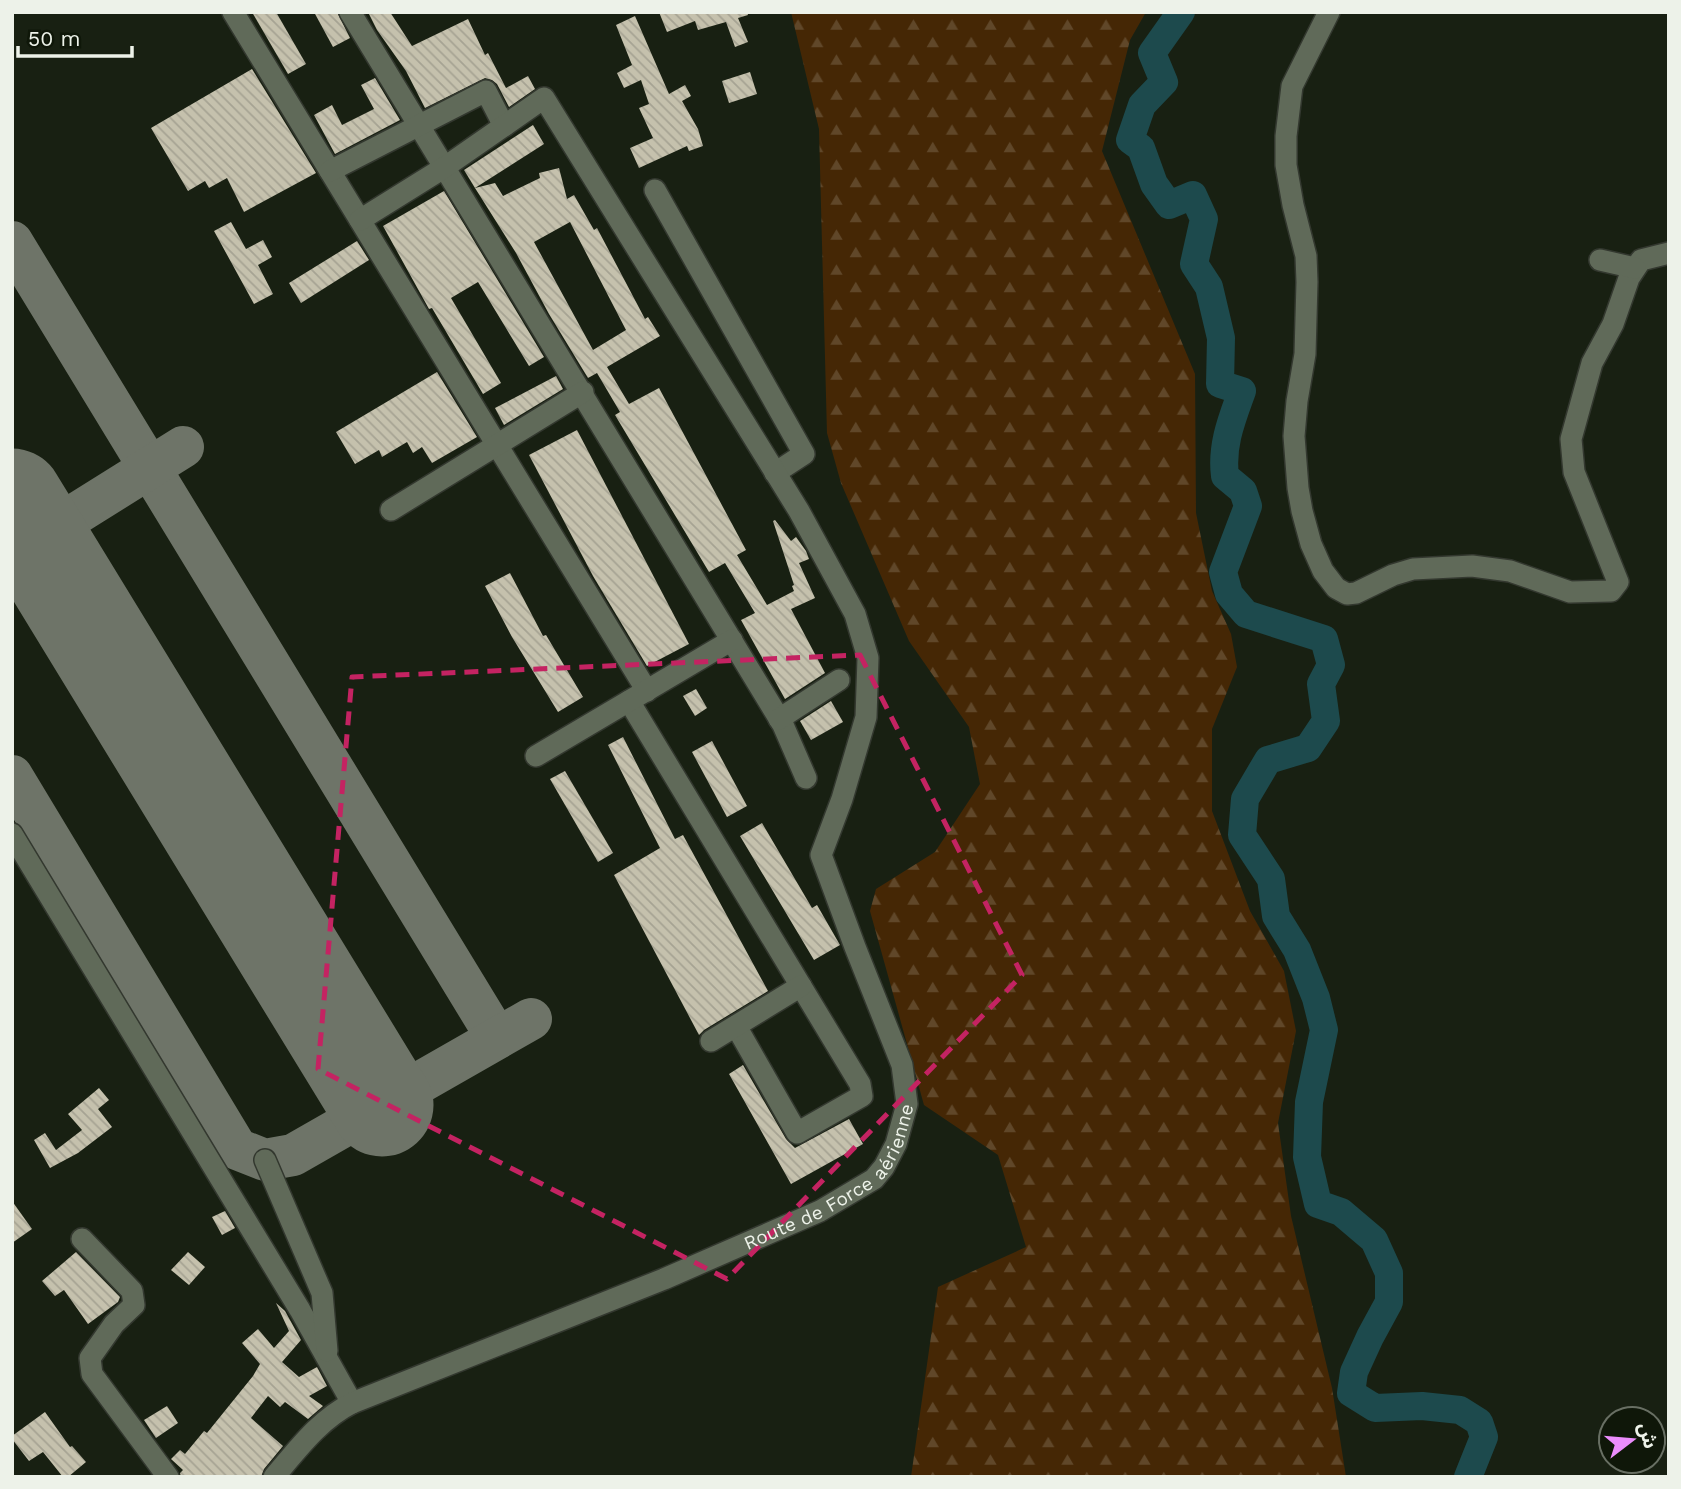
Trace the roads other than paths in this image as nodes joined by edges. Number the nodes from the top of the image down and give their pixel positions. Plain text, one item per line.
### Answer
1 (233, 12) edge
2 (350, 12) edge
3 (1329, 12) edge
4 (419, 124) junction
5 (504, 126) junction
6 (445, 167) junction
7 (330, 171) junction
8 (655, 190) dead end
9 (360, 220) junction
10 (1669, 253) edge
11 (1600, 260) dead end
12 (1635, 268) junction
13 (583, 392) junction
14 (497, 445) junction
15 (775, 472) junction
16 (391, 510) dead end
17 (732, 640) junction
18 (839, 680) dead end
19 (638, 696) junction
20 (779, 719) junction
21 (536, 756) dead end
22 (806, 778) dead end
23 (12, 834) edge
24 (801, 986) junction
25 (736, 1026) junction
26 (711, 1041) dead end
27 (265, 1160) dead end
28 (82, 1239) dead end
29 (328, 1357) junction
30 (352, 1403) junction
31 (168, 1477) edge
32 (274, 1477) edge

1 - 7 street
2 - 4 street
3 - 12 street
4 - 5 street
4 - 6 street
4 - 7 street
5 - 6 street
5 - 15 street, Route de Force aérienne
6 - 9 street
6 - 13 street
7 - 9 street
8 - 15 street
9 - 14 street
10 - 12 street
11 - 12 street
13 - 14 street
13 - 17 street
14 - 16 street
14 - 19 street
15 - 30 street, Route de Force aérienne
17 - 19 street
17 - 20 street
18 - 20 street
19 - 21 street
19 - 24 street
20 - 22 street
23 - 29 street
24 - 25 street
24 - 25 street
25 - 26 street
27 - 29 street
28 - 31 street
29 - 30 street
30 - 32 street, Route de Force aérienne

